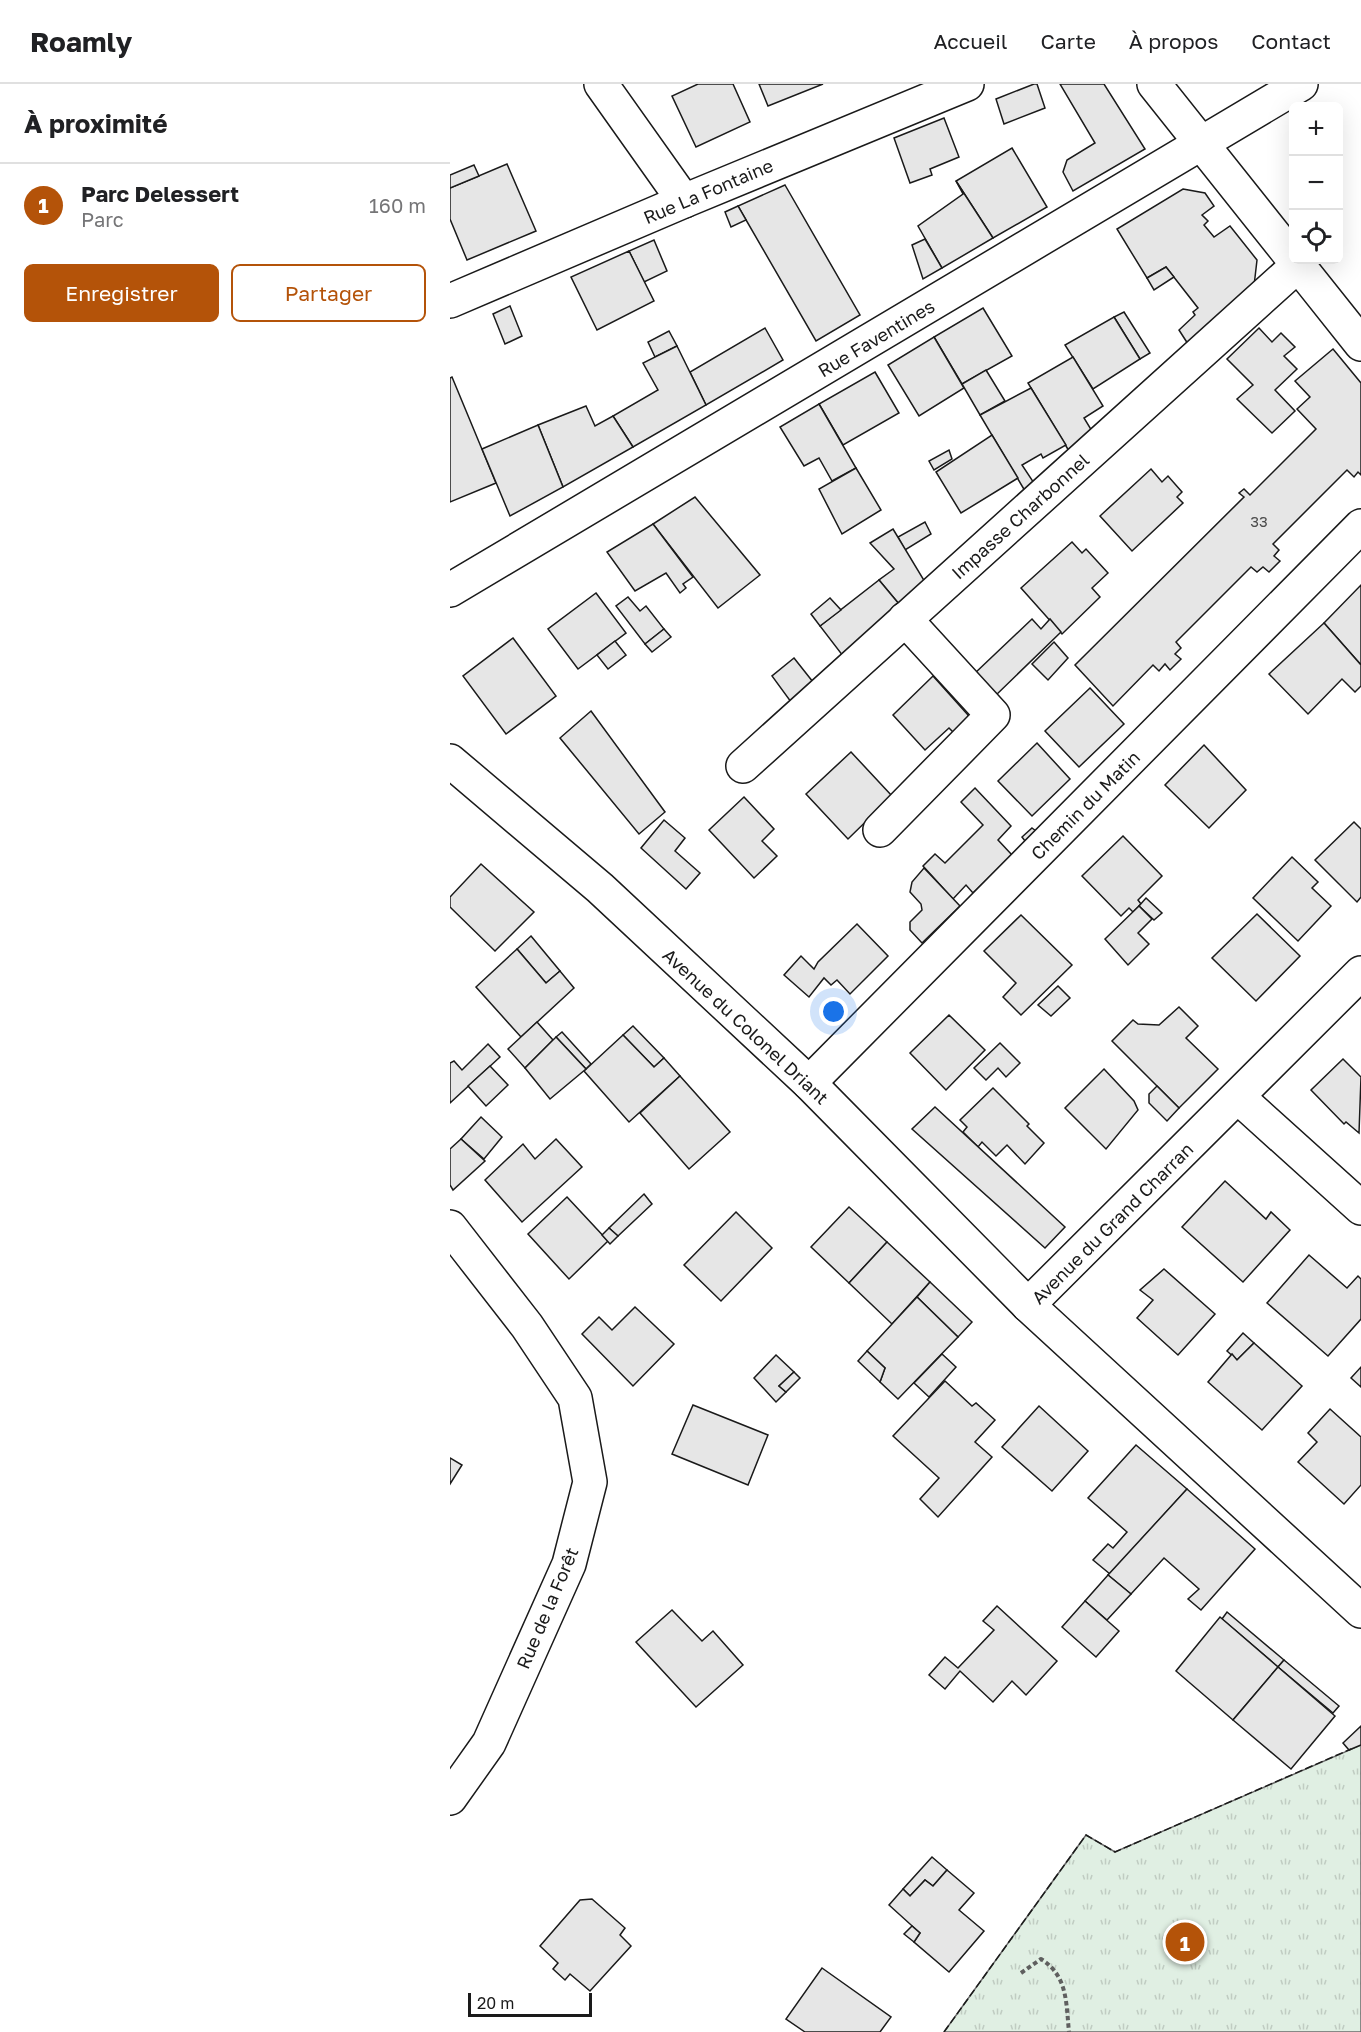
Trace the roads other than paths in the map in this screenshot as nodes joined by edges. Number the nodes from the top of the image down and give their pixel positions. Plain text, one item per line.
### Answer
1 (601, 84) edge
2 (967, 84) edge
3 (1155, 84) edge
4 (1301, 84) edge
5 (1203, 143) junction
6 (684, 201) junction
7 (1297, 266) junction
8 (450, 301) edge
9 (1361, 344) edge
10 (1361, 526) edge
11 (450, 590) edge
12 (905, 619) junction
13 (450, 762) edge
14 (743, 766) dead end
15 (880, 830) dead end
16 (1361, 973) edge
17 (809, 1083) junction
18 (1238, 1097) junction
19 (1361, 1208) edge
20 (450, 1227) edge
21 (1028, 1305) junction
22 (1361, 1611) edge
23 (450, 1798) edge

1 - 6 street
2 - 6 street, Rue La Fontaine
3 - 5 street
4 - 5 street, Rue Faventines
5 - 7 street
5 - 11 street, Rue Faventines
6 - 8 street, Rue La Fontaine
7 - 9 street
7 - 12 street, Impasse Charbonnel
10 - 17 street, Chemin du Matin
12 - 14 street, Impasse Charbonnel
12 - 15 street
13 - 17 street, Avenue du Colonel Driant
16 - 18 street, Avenue du Grand Charran
17 - 21 street, Avenue du Colonel Driant
18 - 19 street
18 - 21 street, Avenue du Grand Charran
20 - 23 street, Rue de la Forêt
21 - 22 street, Avenue du Grand Charran

